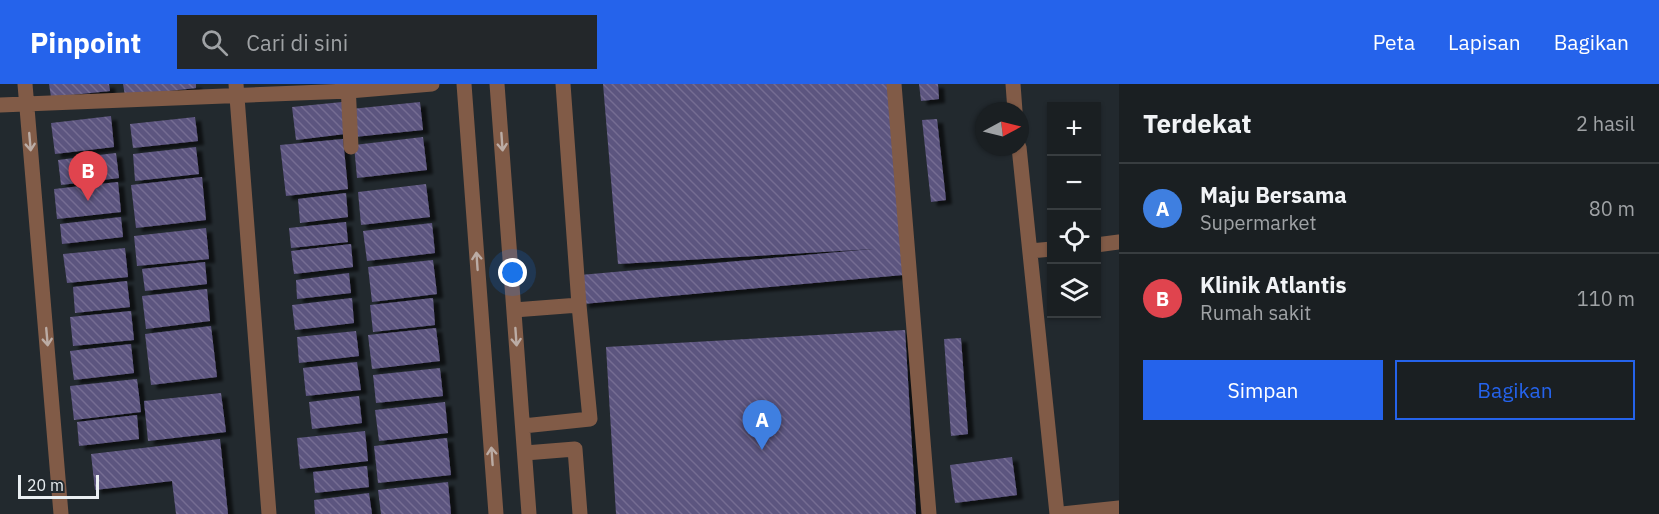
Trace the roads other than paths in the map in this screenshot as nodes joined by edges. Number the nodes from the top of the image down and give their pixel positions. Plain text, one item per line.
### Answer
1 (26, 84) edge
2 (432, 84) edge
3 (464, 84) edge
4 (497, 84) edge
5 (563, 84) edge
6 (894, 84) edge
7 (1012, 84) edge
8 (348, 88) edge
9 (237, 90) edge
10 (1015, 102) edge
11 (27, 104) junction
12 (0, 105) edge
13 (351, 147) dead end
14 (1020, 156) edge
15 (1119, 242) edge
16 (1101, 244) edge
17 (1047, 249) edge
18 (1030, 251) junction
19 (579, 305) junction
20 (514, 310) junction
21 (522, 426) junction
22 (525, 453) junction
23 (1119, 508) edge
24 (61, 514) edge
25 (269, 514) edge
26 (496, 514) edge
27 (529, 514) edge
28 (580, 514) edge
29 (929, 514) edge
30 (1057, 514) edge
31 (1062, 514) edge

1 - 11 street
2 - 8 street
26 -> 3 street
4 -> 20 street
5 - 19 street
6 - 29 street
7 - 10 street
8 - 9 street
8 - 13 street
9 - 11 street
9 - 25 street
11 - 12 street
11 -> 24 street
14 - 18 street
15 - 16 street
17 - 18 street
18 - 30 street
19 - 20 street
19 - 21 street
20 -> 21 street
21 - 22 street
22 - 27 street
22 - 28 street
23 - 31 street

